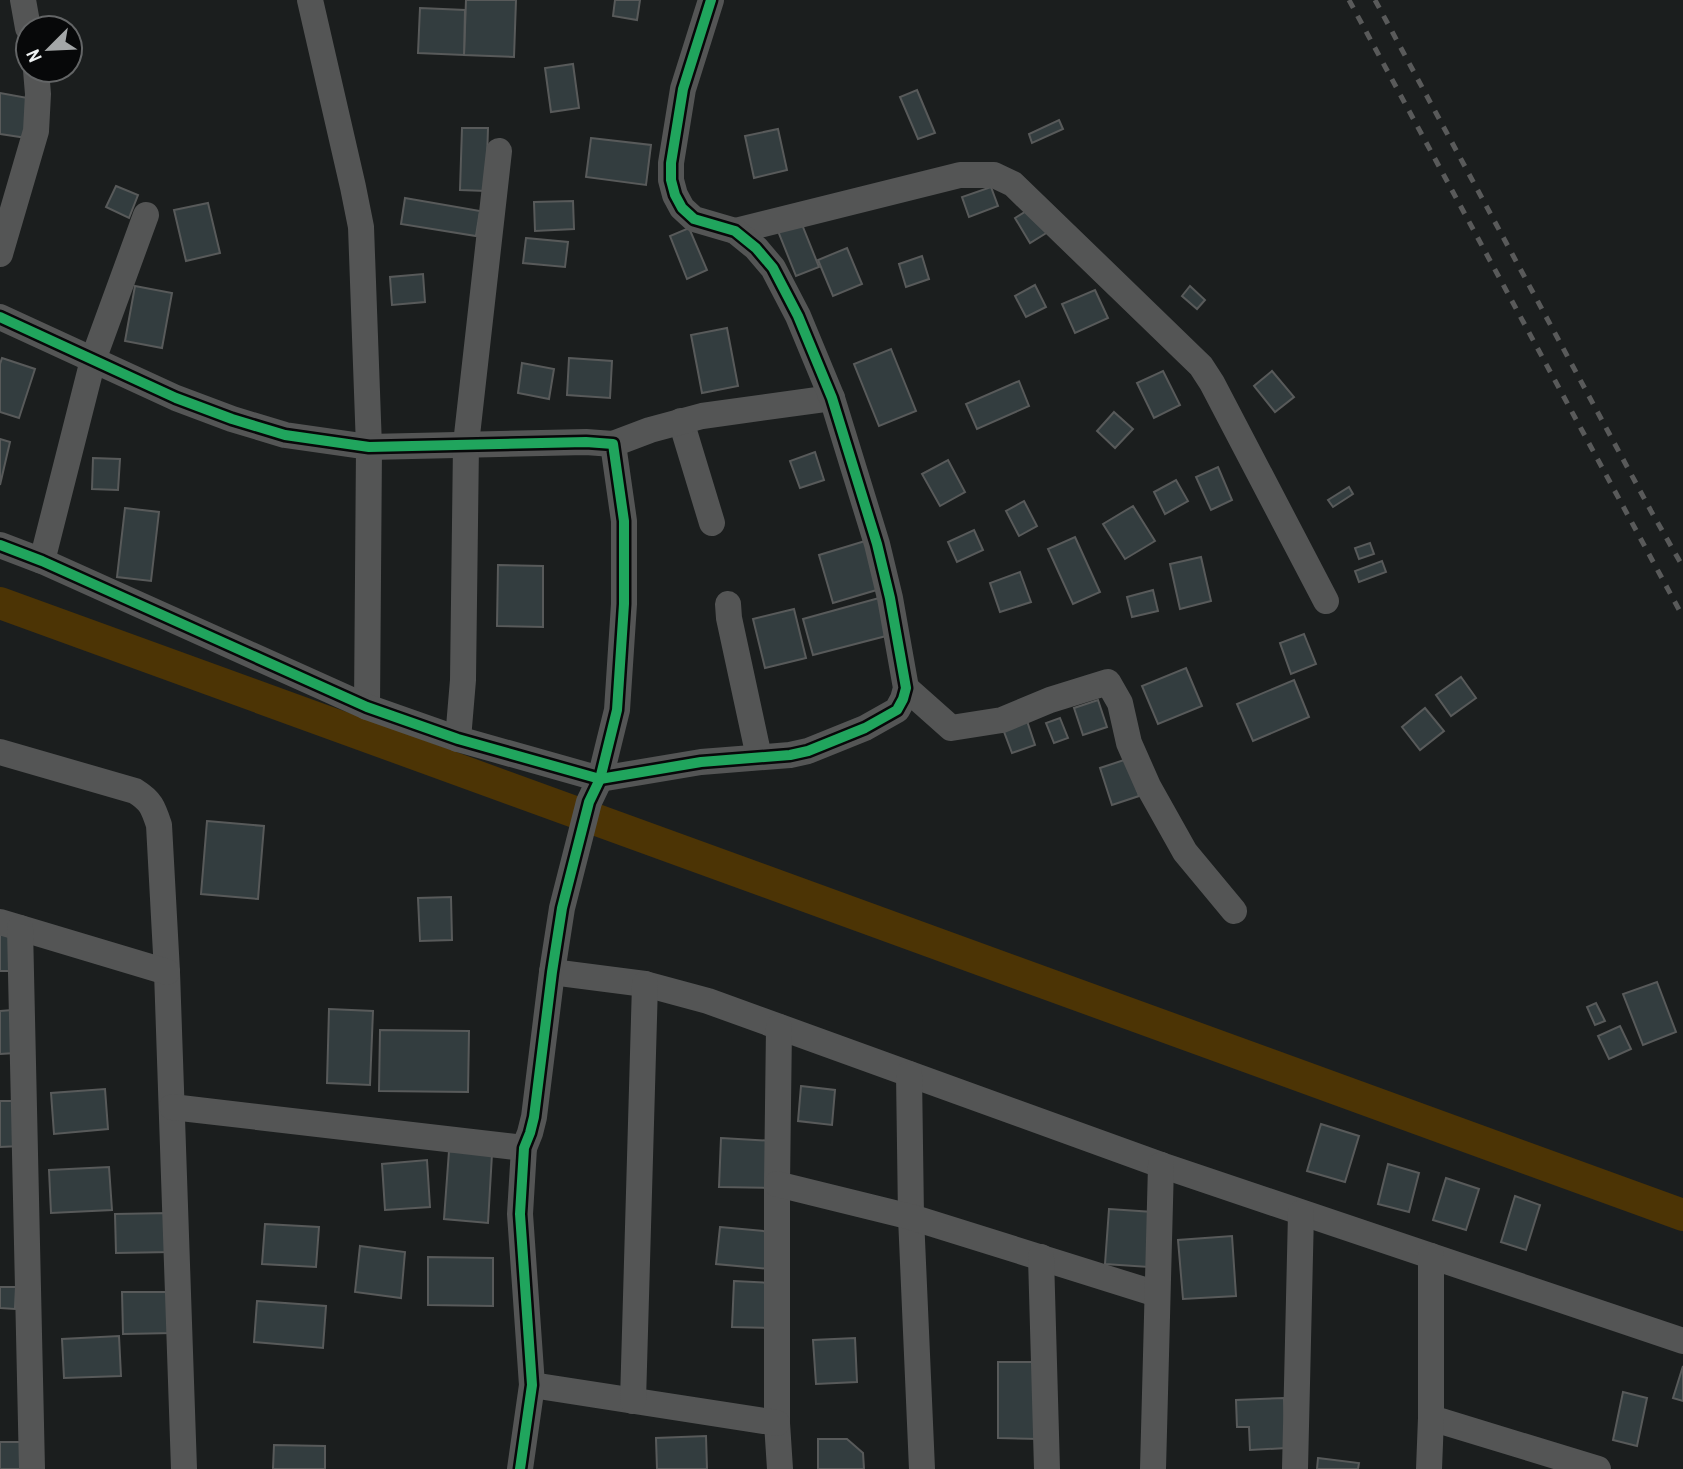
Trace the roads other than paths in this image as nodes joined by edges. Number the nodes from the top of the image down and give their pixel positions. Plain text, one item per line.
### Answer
1 (310, 0) edge
2 (711, 0) edge
3 (37, 84) edge
4 (499, 151) dead end
5 (146, 215) dead end
6 (735, 231) junction
7 (0, 254) edge
8 (0, 317) edge
9 (93, 360) junction
10 (832, 398) junction
11 (681, 421) junction
12 (466, 444) junction
13 (613, 444) junction
14 (369, 447) junction
15 (712, 523) dead end
16 (0, 545) edge
17 (42, 561) junction
18 (1326, 601) dead end
19 (728, 604) dead end
20 (906, 688) junction
21 (367, 707) junction
22 (458, 739) junction
23 (0, 752) edge
24 (760, 757) junction
25 (594, 790) junction
26 (1234, 911) dead end
27 (10, 925) edge
28 (167, 972) junction
29 (552, 972) junction
30 (645, 984) junction
31 (779, 1027) junction
32 (909, 1074) junction
33 (172, 1107) junction
34 (524, 1148) junction
35 (1161, 1165) junction
36 (777, 1184) junction
37 (1301, 1213) junction
38 (911, 1217) junction
39 (1431, 1256) junction
40 (1041, 1257) junction
41 (1157, 1294) junction
42 (1683, 1341) edge
43 (532, 1385) junction
44 (633, 1401) junction
45 (1431, 1418) junction
46 (778, 1423) junction
47 (32, 1469) edge
48 (184, 1469) edge
49 (520, 1469) edge
50 (780, 1469) edge
51 (922, 1469) edge
52 (1047, 1469) edge
53 (1153, 1469) edge
54 (1295, 1469) edge
55 (1429, 1469) edge
56 (1598, 1469) edge

1 - 14 street
2 - 6 street
3 - 7 street
4 - 12 street
5 - 9 street
6 - 10 street
6 - 18 street
8 - 9 street
9 - 14 street
9 - 17 street
10 - 11 street
10 - 20 street
11 - 13 street
11 - 15 street
12 - 13 street
12 - 14 street
12 - 22 street
13 - 25 street
14 - 21 street
16 - 17 street
17 - 21 street
19 - 24 street
20 - 24 street
20 - 26 street
21 - 22 street
22 - 25 street
23 - 28 street
24 - 25 street
25 - 29 street
27 - 28 street
27 - 47 street
28 - 33 street
29 - 30 street
29 - 34 street
30 - 31 street
30 - 44 street
31 - 32 street
31 - 36 street
32 - 35 street
32 - 38 street
33 - 34 street
33 - 48 street
34 - 43 street
35 - 37 street
35 - 41 street
36 - 38 street
36 - 46 street
37 - 39 street
37 - 54 street
38 - 40 street
38 - 51 street
39 - 42 street
39 - 45 street
40 - 41 street
40 - 52 street
41 - 53 street
43 - 44 street
43 - 49 street
44 - 46 street
45 - 55 street
45 - 56 street
46 - 50 street

